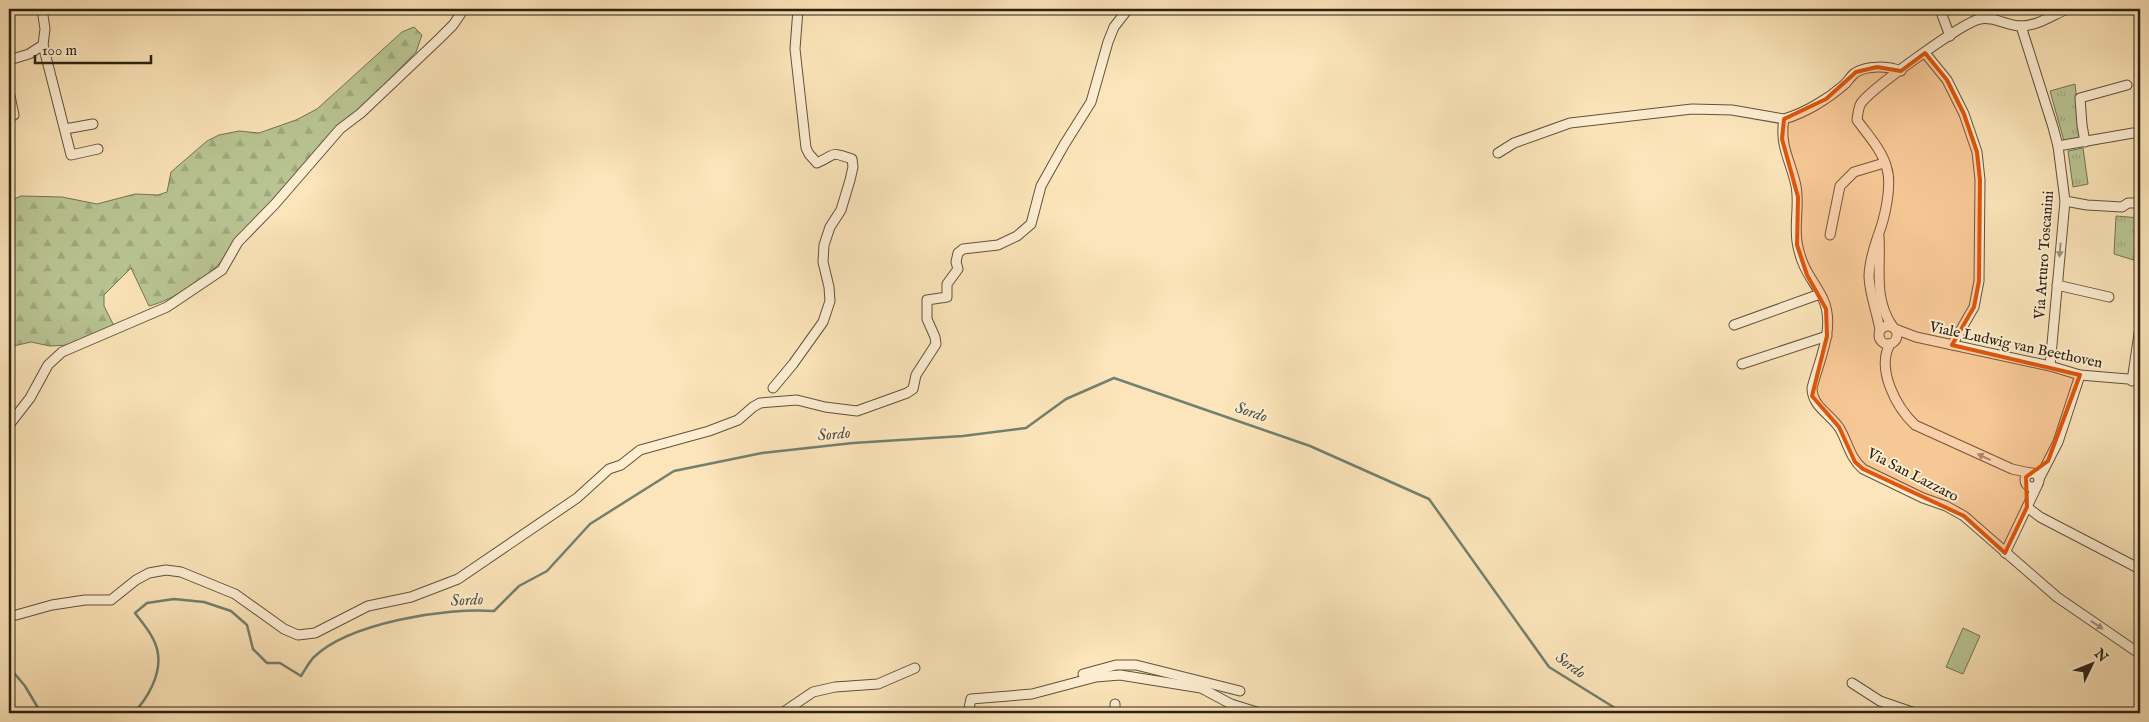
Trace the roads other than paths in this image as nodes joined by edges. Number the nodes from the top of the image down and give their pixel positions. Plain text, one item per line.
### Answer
1 (42, 9) edge
2 (464, 9) edge
3 (798, 9) edge
4 (1128, 9) edge
5 (1943, 9) edge
6 (2067, 9) edge
7 (2021, 26) junction
8 (1950, 36) junction
9 (42, 45) junction
10 (1926, 53) junction
11 (9, 60) edge
12 (1901, 71) junction
13 (2126, 85) dead end
14 (9, 91) edge
15 (10, 102) edge
16 (9, 118) edge
17 (1784, 119) junction
18 (9, 124) edge
19 (93, 124) dead end
20 (65, 129) junction
21 (9, 130) edge
22 (2133, 133) dead end
23 (2085, 142) junction
24 (2058, 146) junction
25 (98, 149) dead end
26 (1498, 153) dead end
27 (1884, 163) junction
28 (2065, 201) junction
29 (2140, 203) edge
30 (1879, 233) junction
31 (1830, 235) dead end
32 (2058, 285) junction
33 (1820, 294) junction
34 (2109, 297) dead end
35 (1734, 325) dead end
36 (1894, 328) junction
37 (2140, 328) edge
38 (1880, 330) junction
39 (1827, 336) junction
40 (1916, 337) junction
41 (1892, 343) junction
42 (1952, 345) junction
43 (1742, 364) dead end
44 (2050, 366) junction
45 (2080, 376) junction
46 (2136, 381) edge
47 (773, 388) dead end
48 (9, 425) edge
49 (2033, 480) junction
50 (2027, 507) junction
51 (2005, 553) junction
52 (2140, 569) edge
53 (9, 617) edge
54 (2140, 654) edge
55 (915, 668) dead end
56 (1073, 682) junction
57 (1852, 683) dead end
58 (1240, 691) dead end
59 (1231, 709) edge
60 (782, 713) edge
61 (968, 713) edge
62 (1260, 713) edge
63 (1915, 713) edge

1 - 9 street
2 - 48 street
3 - 47 street
4 - 53 street
5 - 8 street
6 - 7 street
7 - 8 street
7 - 24 street, Via Arturo Toscanini
8 - 10 street
9 - 11 street
9 - 20 street
10 - 12 street
10 - 42 street
12 - 17 street
12 - 27 street
13 - 23 street
14 - 15 street
15 - 16 street
17 - 26 street
17 - 33 street, Via San Lazzaro
18 - 21 street
19 - 20 street
20 - 25 street
22 - 23 street
23 - 24 street
24 - 28 street, Via Arturo Toscanini
27 - 30 street
27 - 31 street
28 - 29 street
28 -> 32 street, Via Arturo Toscanini
30 - 36 street
30 - 38 street
32 - 34 street
32 - 44 street, Via Arturo Toscanini
33 - 35 street
33 - 39 street, Via San Lazzaro
36 - 38 street
36 - 40 street, Viale Ludwig van Beethoven
36 - 41 street
37 - 46 street
38 - 41 street
39 - 43 street
39 - 51 street, Via San Lazzaro
40 - 41 street, Viale Ludwig van Beethoven
40 - 42 street, Viale Ludwig van Beethoven
49 -> 41 street
42 - 44 street, Viale Ludwig van Beethoven
44 - 45 street, Viale Ludwig van Beethoven
45 - 46 street, Viale Ludwig van Beethoven
45 - 49 street
49 - 50 street
50 - 51 street
50 - 52 street
51 -> 54 street, Via San Lazzaro
55 - 60 street
56 - 58 street
56 - 59 street
56 - 61 street
57 - 63 street
59 - 62 street

